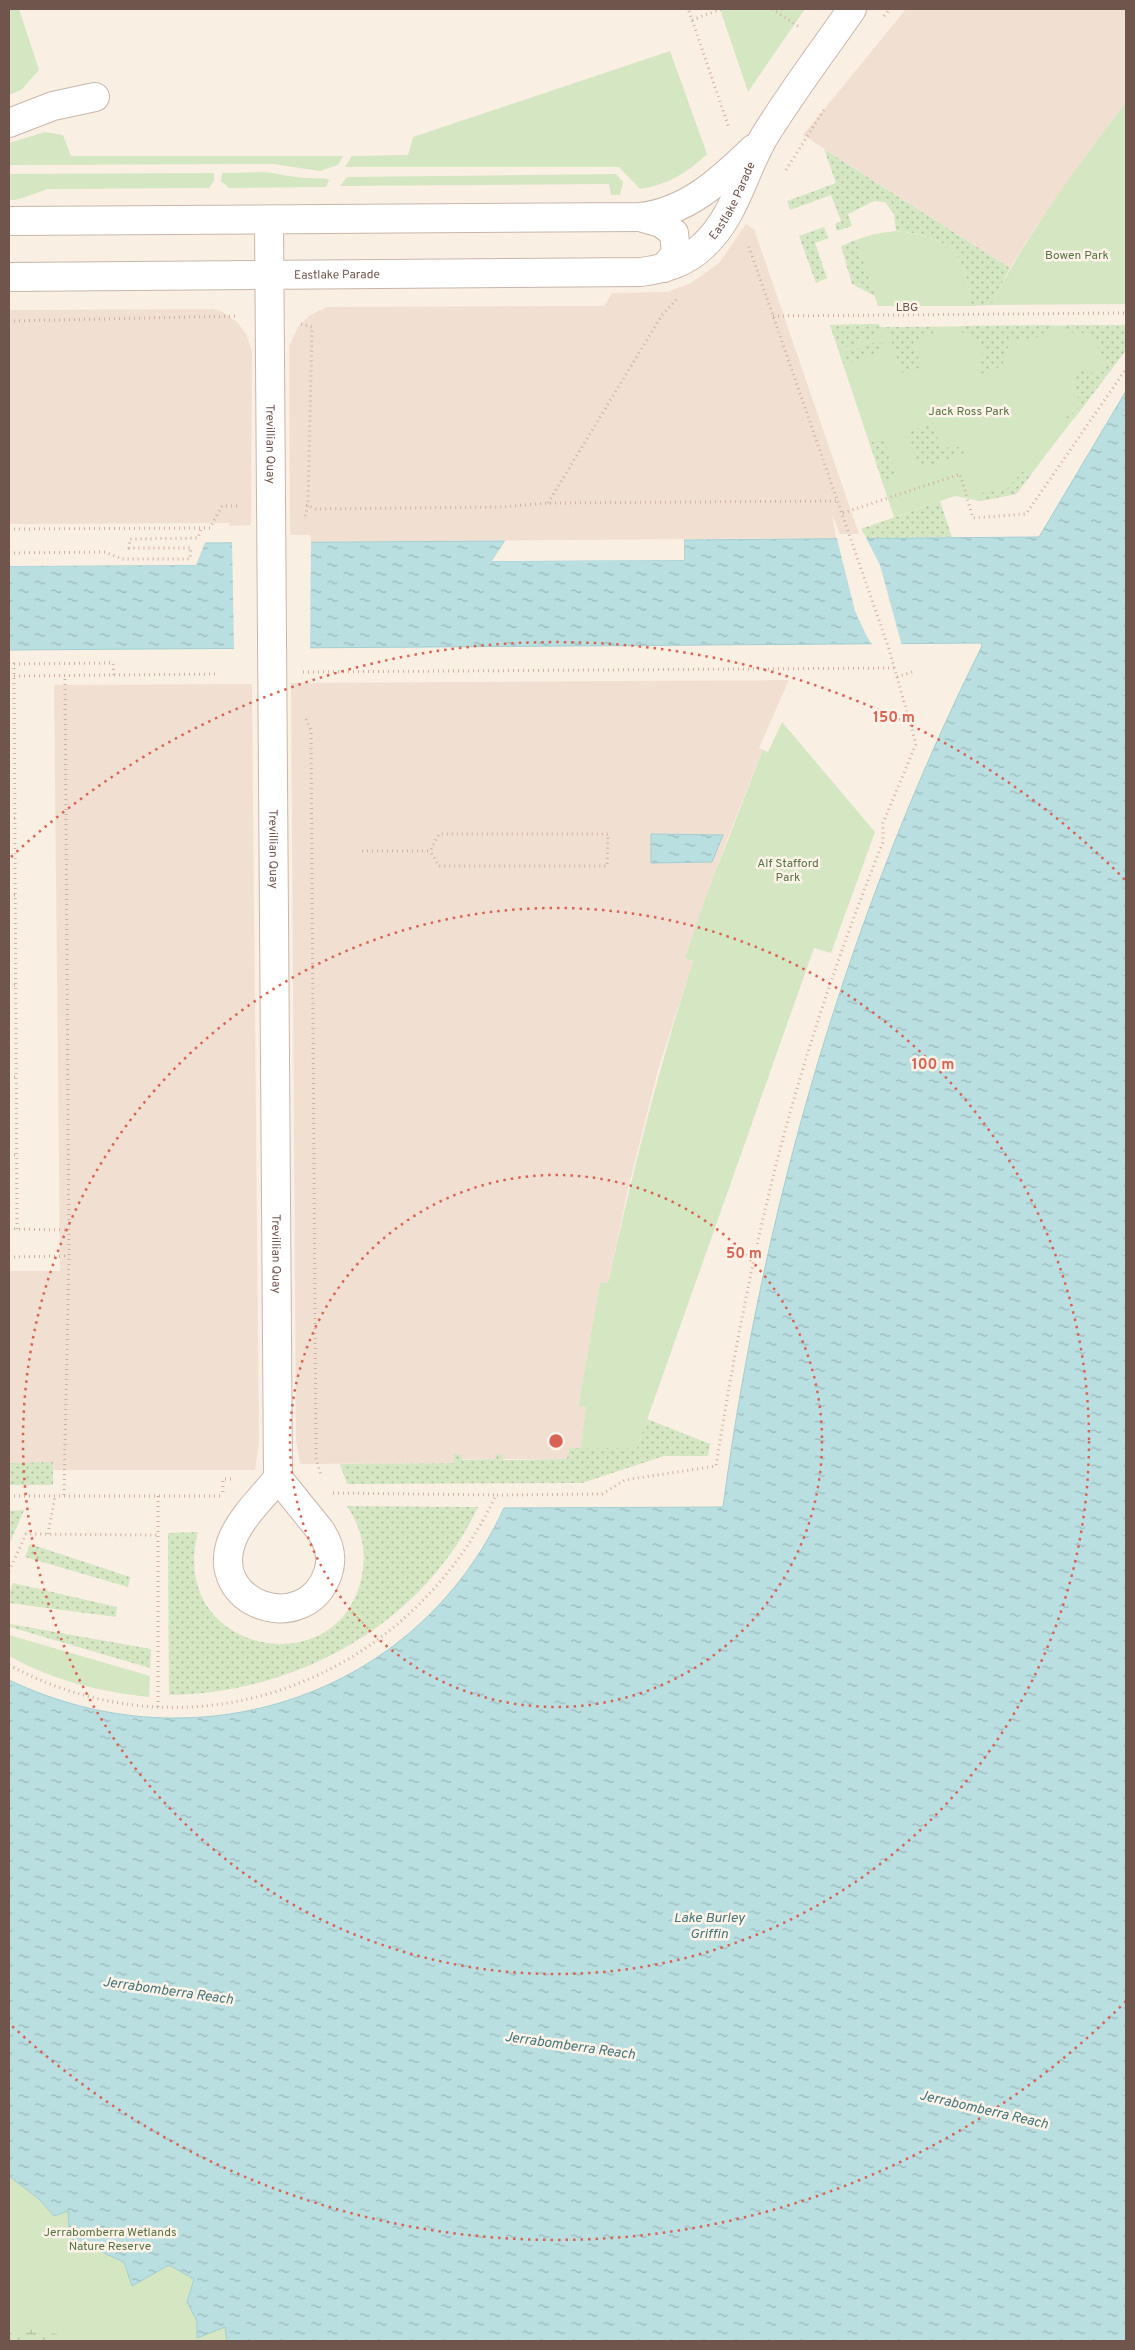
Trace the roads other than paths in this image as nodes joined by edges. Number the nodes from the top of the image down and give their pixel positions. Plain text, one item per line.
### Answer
1 (852, 9) edge
2 (95, 97) dead end
3 (9, 123) edge
4 (763, 139) junction
5 (640, 217) junction
6 (269, 220) junction
7 (9, 222) edge
8 (664, 268) junction
9 (268, 275) junction
10 (9, 277) edge
11 (278, 1478) junction

1 - 4 street, Eastlake Parade
2 - 3 street
4 - 5 street, Eastlake Parade
4 - 8 street, Eastlake Parade
5 - 6 street, Eastlake Parade
5 - 8 street, Eastlake Parade
6 - 7 street, Eastlake Parade
6 - 9 street, Trevillian Quay
8 - 9 street, Eastlake Parade
9 - 10 street, Eastlake Parade
9 - 11 street, Trevillian Quay
11 - 11 street

